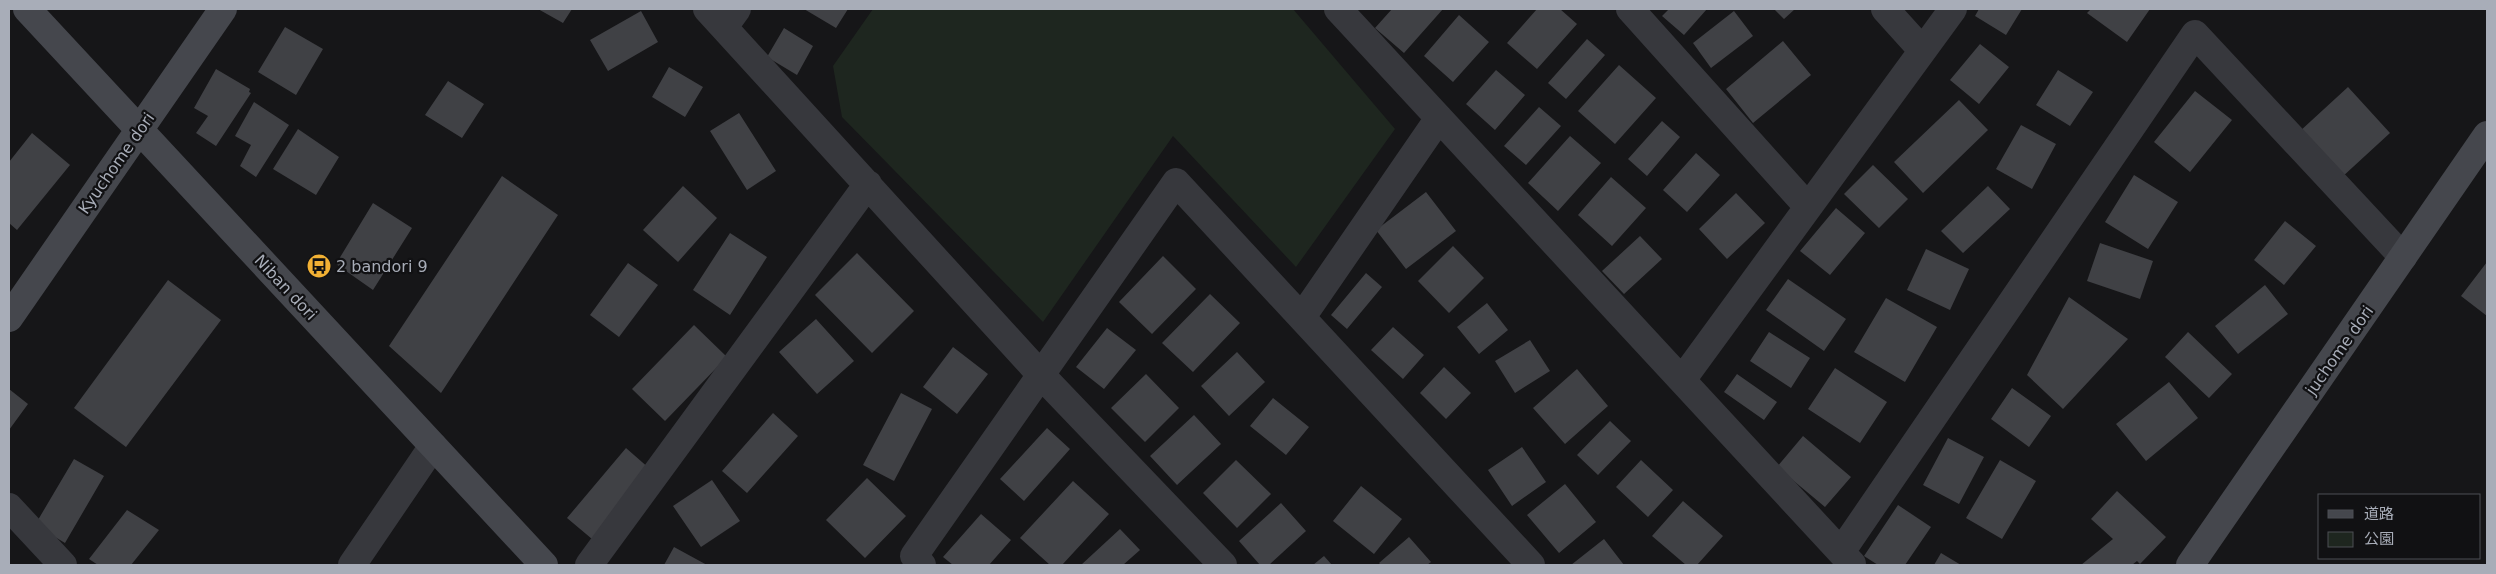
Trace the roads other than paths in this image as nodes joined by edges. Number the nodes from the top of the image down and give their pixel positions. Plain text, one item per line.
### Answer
1 (27, 9) edge
2 (223, 9) edge
3 (1338, 9) edge
4 (1630, 9) edge
5 (1885, 9) edge
6 (1953, 9) edge
7 (723, 15) edge
8 (1922, 50) junction
9 (1439, 118) junction
10 (139, 129) junction
11 (2487, 135) edge
12 (868, 184) junction
13 (1808, 207) junction
14 (2403, 257) junction
15 (1302, 317) junction
16 (9, 318) edge
17 (1041, 375) junction
18 (1682, 380) junction
19 (434, 446) junction
20 (9, 507) edge
21 (1847, 559) edge
22 (63, 565) edge
23 (352, 565) edge
24 (544, 565) edge
25 (589, 565) edge
26 (922, 565) edge
27 (1223, 565) edge
28 (1532, 565) edge
29 (2190, 565) edge

1 - 10 street, Niban dori
2 - 10 street, Kyuchome dori
3 - 9 street
4 - 13 street
5 - 8 street
6 - 8 street
7 - 12 street
8 - 13 street
9 - 15 street
9 - 18 street
10 - 16 street, Kyuchome dori
10 - 19 street, Niban dori
11 - 14 street, juchome dori
12 - 17 street
12 - 25 street
13 - 18 street
14 - 21 street
14 - 29 street, juchome dori
15 - 17 street
15 - 28 street
17 - 26 street
17 - 27 street
18 - 21 street
19 - 23 street
19 - 24 street, Niban dori
20 - 22 street

